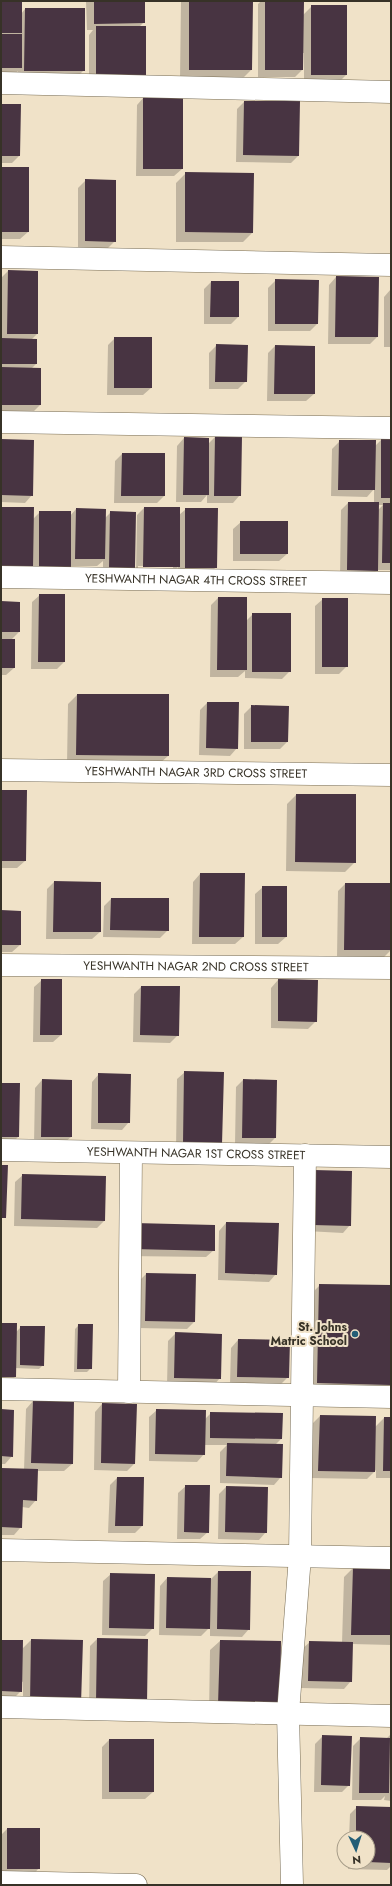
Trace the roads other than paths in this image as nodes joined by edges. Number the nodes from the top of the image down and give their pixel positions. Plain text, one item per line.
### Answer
1 (1, 83) edge
2 (391, 92) edge
3 (1, 257) edge
4 (391, 264) edge
5 (1, 422) edge
6 (391, 428) edge
7 (1, 577) edge
8 (391, 583) edge
9 (1, 770) edge
10 (391, 775) edge
11 (1, 965) edge
12 (391, 968) edge
13 (1, 1150) edge
14 (132, 1153) junction
15 (305, 1155) junction
16 (391, 1157) edge
17 (1, 1389) edge
18 (129, 1392) junction
19 (303, 1395) junction
20 (391, 1397) edge
21 (1, 1550) edge
22 (300, 1556) junction
23 (391, 1558) edge
24 (1, 1707) edge
25 (288, 1713) junction
26 (391, 1716) edge
27 (1, 1882) edge
28 (136, 1885) edge
29 (292, 1885) edge

1 - 2 street
3 - 4 street
5 - 6 street
7 - 8 street, YESHWANTH NAGAR 4TH CROSS STREET
9 - 10 street, YESHWANTH NAGAR 3RD CROSS STREET
11 - 12 street, YESHWANTH NAGAR 2ND CROSS STREET
13 - 14 street, YESHWANTH NAGAR 1ST CROSS STREET
14 - 15 street, YESHWANTH NAGAR 1ST CROSS STREET
14 - 18 street
15 - 16 street, YESHWANTH NAGAR 1ST CROSS STREET
15 - 19 street
17 - 18 street
18 - 19 street
19 - 20 street
19 - 22 street
21 - 22 street
22 - 23 street
22 - 25 street
24 - 25 street
25 - 26 street
25 - 29 street
27 - 28 street

